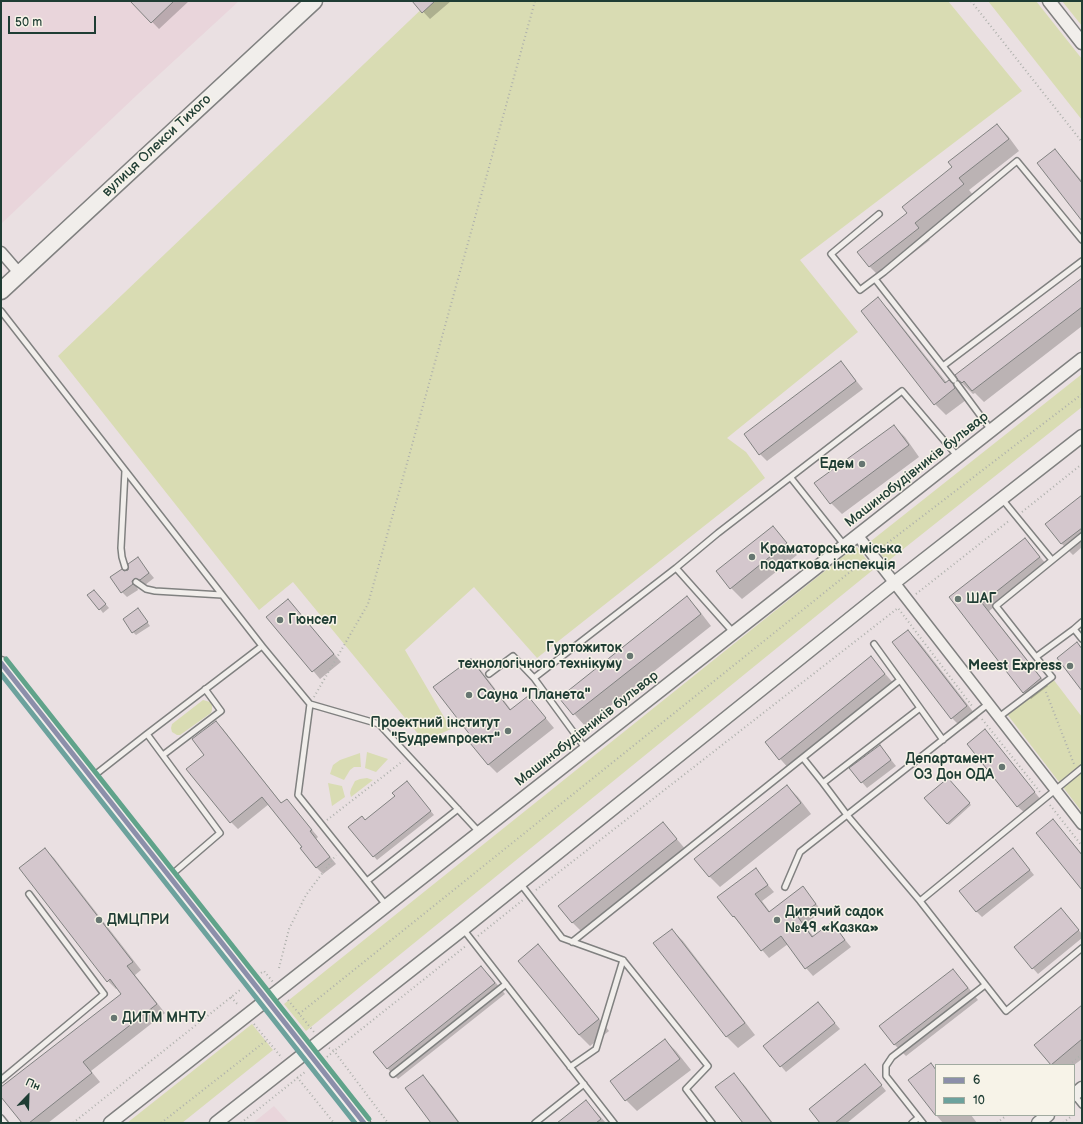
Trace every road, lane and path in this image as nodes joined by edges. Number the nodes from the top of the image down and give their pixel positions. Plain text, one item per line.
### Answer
1 (314, 1) edge
2 (535, 1) edge
3 (971, 1) edge
4 (1049, 1) edge
5 (1082, 43) edge
6 (1082, 142) edge
7 (879, 214) dead end
8 (1082, 240) edge
9 (1, 252) edge
10 (1082, 261) edge
11 (20, 274) junction
12 (875, 279) junction
13 (1, 291) edge
14 (1, 311) edge
15 (1082, 360) edge
16 (943, 366) junction
17 (1082, 394) edge
18 (992, 431) junction
19 (1082, 436) edge
20 (958, 457) junction
21 (1082, 464) edge
22 (125, 471) junction
23 (790, 478) junction
24 (1002, 499) junction
25 (1016, 516) junction
26 (858, 536) junction
27 (1082, 536) edge
28 (845, 546) junction
29 (872, 555) junction
30 (1052, 560) junction
31 (125, 567) dead end
32 (676, 568) junction
33 (136, 582) dead end
34 (894, 583) junction
35 (915, 594) dead end
36 (222, 595) junction
37 (1082, 622) edge
38 (1074, 629) junction
39 (734, 633) junction
40 (1082, 639) edge
41 (874, 644) dead end
42 (262, 646) junction
43 (1036, 657) junction
44 (1, 663) edge
45 (489, 674) dead end
46 (534, 678) junction
47 (900, 680) junction
48 (1043, 683) junction
49 (205, 689) junction
50 (310, 704) junction
51 (988, 704) junction
52 (920, 708) junction
53 (977, 712) junction
54 (999, 718) junction
55 (147, 734) junction
56 (943, 740) junction
57 (586, 749) junction
58 (163, 756) junction
59 (409, 756) junction
60 (803, 758) junction
61 (1082, 768) edge
62 (1077, 772) junction
63 (91, 778) junction
64 (823, 783) junction
65 (1055, 790) junction
66 (1044, 798) junction
67 (458, 809) junction
68 (847, 815) junction
69 (322, 824) junction
70 (1082, 824) edge
71 (479, 832) junction
72 (1082, 846) edge
73 (341, 849) junction
74 (169, 877) junction
75 (367, 881) junction
76 (519, 883) junction
77 (785, 887) dead end
78 (29, 894) dead end
79 (529, 895) junction
80 (920, 901) junction
81 (387, 906) junction
82 (462, 929) junction
83 (472, 941) junction
84 (572, 942) junction
85 (1082, 948) edge
86 (623, 960) junction
87 (279, 968) dead end
88 (260, 974) dead end
89 (274, 982) dead end
90 (506, 984) junction
91 (985, 985) junction
92 (240, 990) dead end
93 (231, 996) junction
94 (266, 1000) junction
95 (288, 1000) dead end
96 (239, 1006) dead end
97 (300, 1014) junction
98 (254, 1024) dead end
99 (315, 1033) dead end
100 (267, 1040) junction
101 (334, 1051) junction
102 (307, 1052) junction
103 (1082, 1054) edge
104 (283, 1059) dead end
105 (324, 1059) dead end
106 (1070, 1064) edge
107 (570, 1067) junction
108 (305, 1072) dead end
109 (393, 1074) dead end
110 (298, 1078) junction
111 (1, 1080) edge
112 (584, 1084) junction
113 (1075, 1096) edge
114 (1082, 1105) edge
115 (1006, 1116) edge
116 (1047, 1116) edge
117 (1072, 1116) edge
118 (1, 1118) edge
119 (918, 1118) junction
120 (5, 1123) edge
121 (73, 1123) edge
122 (110, 1123) edge
123 (161, 1123) edge
124 (216, 1123) edge
125 (241, 1123) edge
126 (334, 1123) edge
127 (364, 1123) edge
128 (388, 1123) edge
129 (535, 1123) edge
130 (614, 1123) edge
131 (712, 1123) edge
132 (912, 1123) edge
133 (922, 1123) edge
134 (997, 1123) edge
135 (1038, 1123) edge
136 (1063, 1123) edge

1 - 11 main road, вулиця Олекси Тихого
2 - 50 path
3 - 6 path
4 - 5 street
7 - 12 lane
8 - 12 lane
9 - 11 street
10 - 16 lane
11 - 13 main road, вулиця Олекси Тихого
12 - 16 lane
14 - 22 lane
15 - 18 street, Машинобудівників бульвар
16 - 18 lane
17 - 29 path
18 - 20 street, Машинобудівників бульвар
19 - 24 street
20 - 23 lane
20 - 26 street, Машинобудівників бульвар
21 - 25 path
22 - 31 lane
22 - 36 lane
23 - 28 lane
23 - 32 lane
24 - 25 lane
24 - 34 street
25 - 30 lane
25 - 35 path
26 - 28 street, Машинобудівників бульвар
26 - 29 street
27 - 30 lane
28 - 39 street, Машинобудівників бульвар
29 - 34 street
29 - 97 path
30 - 43 lane
32 - 39 lane
32 - 46 lane
33 - 36 lane
34 - 51 street
34 - 76 street
36 - 42 lane
37 - 38 lane
38 - 40 lane
38 - 43 lane
39 - 57 street, Машинобудівників бульвар
41 - 47 lane
42 - 49 lane
42 - 50 lane
43 - 48 lane
44 - 63 street
45 - 46 lane
46 - 57 lane
47 - 52 lane
47 - 60 lane
48 - 54 lane
48 - 62 path
49 - 55 lane
49 - 58 lane
50 - 59 lane
50 - 69 lane
51 - 53 lane
51 - 54 street
52 - 56 lane
52 - 64 lane
53 - 56 lane
53 - 66 path
53 - 79 path
54 - 65 street
55 - 58 lane
55 - 63 lane
56 - 68 lane
57 - 71 street, Машинобудівників бульвар
58 - 74 lane
59 - 67 lane
59 - 69 path
60 - 64 lane
60 - 84 lane
61 - 62 lane
62 - 65 lane
63 - 74 street
64 - 68 lane
65 - 66 lane
65 - 70 street
66 - 72 path
66 - 80 lane
67 - 71 lane
67 - 75 lane
68 - 77 lane
68 - 80 lane
69 - 73 lane
71 - 81 street, Машинобудівників бульвар
73 - 75 lane
73 - 87 path
74 - 94 street
75 - 81 lane
76 - 79 lane
76 - 82 street
78 - 111 lane
79 - 83 path
79 - 84 lane
80 - 91 lane
81 - 94 street, Машинобудівників бульвар
82 - 83 lane
82 - 102 street
83 - 90 lane
83 - 101 path
84 - 86 lane
85 - 91 lane
86 - 107 lane
86 - 131 lane
88 - 89 path
90 - 107 lane
90 - 109 lane
91 - 119 lane
92 - 93 path
93 - 96 path
93 - 121 path
94 - 102 street
94 - 122 street, Машинобудівників бульвар
95 - 97 path
97 - 99 path
98 - 100 path
100 - 104 path
100 - 123 path
101 - 105 path
101 - 128 path
102 - 124 street
102 - 127 street
103 - 106 path
107 - 112 lane
108 - 110 path
110 - 125 path
110 - 126 path
112 - 129 lane
112 - 130 lane
113 - 114 lane
115 - 134 path
116 - 135 street
117 - 136 path
118 - 120 lane
119 - 132 lane
119 - 133 lane

